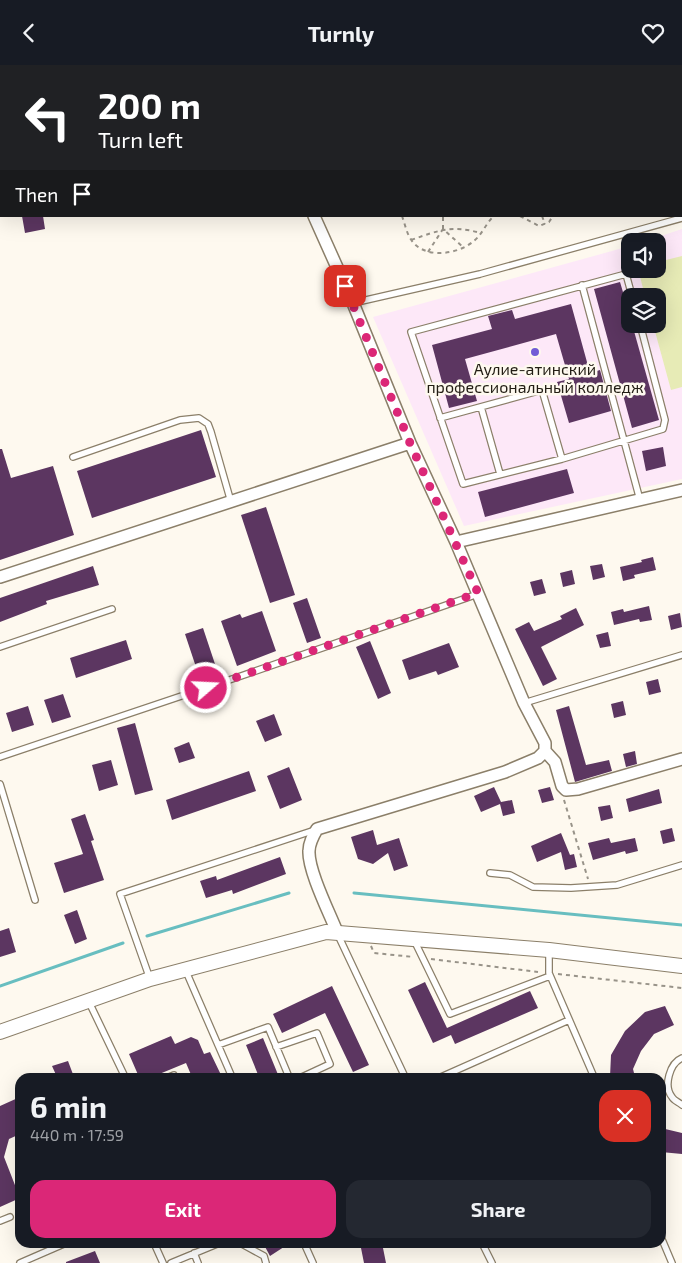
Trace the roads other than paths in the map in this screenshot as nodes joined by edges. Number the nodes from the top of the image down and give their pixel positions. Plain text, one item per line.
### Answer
1 (314, 217) edge
2 (682, 218) edge
3 (582, 285) junction
4 (630, 288) edge
5 (353, 303) junction
6 (642, 333) edge
7 (481, 407) junction
8 (440, 418) junction
9 (622, 439) junction
10 (410, 443) junction
11 (73, 457) dead end
12 (562, 459) junction
13 (500, 474) junction
14 (682, 490) edge
15 (640, 500) junction
16 (231, 502) junction
17 (456, 542) junction
18 (0, 577) edge
19 (478, 593) junction
20 (112, 609) dead end
21 (0, 647) edge
22 (682, 655) edge
23 (524, 703) junction
24 (545, 751) junction
25 (0, 757) edge
26 (682, 759) edge
27 (0, 784) edge
28 (317, 829) junction
29 (682, 865) edge
30 (490, 873) dead end
31 (35, 900) dead end
32 (337, 932) junction
33 (413, 939) junction
34 (549, 950) junction
35 (682, 966) edge
36 (185, 969) junction
37 (550, 975) junction
38 (150, 979) junction
39 (88, 1001) junction
40 (569, 1020) junction
41 (0, 1032) edge
42 (218, 1045) junction
43 (276, 1047) junction
44 (682, 1058) edge
45 (123, 1073) edge
46 (230, 1073) edge
47 (286, 1073) edge
48 (311, 1073) edge
49 (403, 1073) edge
50 (450, 1073) edge
51 (592, 1073) edge
52 (669, 1092) junction
53 (666, 1093) edge
54 (682, 1105) edge
55 (10, 1217) dead end
56 (0, 1221) edge
57 (54, 1248) edge
58 (156, 1248) edge
59 (207, 1248) edge
60 (249, 1248) edge
61 (306, 1248) edge
62 (484, 1248) edge
63 (666, 1248) edge
64 (194, 1253) junction
65 (20, 1263) edge
66 (163, 1263) edge
67 (171, 1263) edge
68 (198, 1263) edge
69 (266, 1263) edge
70 (313, 1263) edge
71 (492, 1263) edge
72 (672, 1263) edge

1 - 5 street
2 - 5 lane
3 - 4 lane
3 - 8 lane
3 - 9 lane
5 - 10 street
6 - 9 lane
7 - 8 lane
7 - 12 lane
7 - 13 lane
8 - 13 lane
9 - 12 lane
9 - 15 lane
10 - 16 street
10 - 17 street
11 - 16 lane
12 - 13 lane
14 - 15 street
15 - 17 street
16 - 18 street
17 - 19 street
19 - 23 street
19 - 25 lane
20 - 21 lane
22 - 23 lane
23 - 24 street
24 - 26 street
24 - 28 street
27 - 31 lane
28 - 32 street
28 - 38 lane
29 - 30 lane
32 - 33 street
32 - 36 street
32 - 49 lane
33 - 34 street
33 - 37 lane
34 - 35 street
34 - 37 lane
36 - 38 street
36 - 42 lane
37 - 40 lane
38 - 39 street
39 - 41 street
39 - 45 lane
40 - 50 lane
40 - 51 lane
42 - 43 lane
42 - 46 lane
43 - 47 lane
43 - 48 lane
44 - 52 lane
52 - 53 lane
52 - 54 lane
55 - 56 lane
57 - 65 lane
58 - 66 lane
59 - 64 lane
60 - 69 lane
61 - 70 lane
62 - 71 lane
63 - 72 lane
64 - 67 lane
64 - 68 lane

